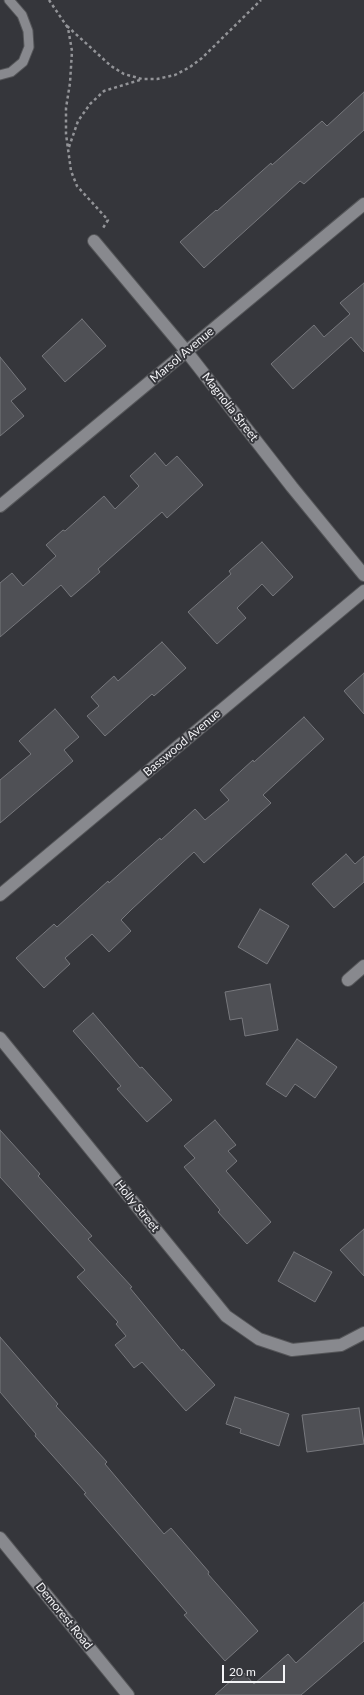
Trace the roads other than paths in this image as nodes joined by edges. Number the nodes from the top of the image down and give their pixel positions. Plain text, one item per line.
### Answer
1 (9, 0) edge
2 (0, 75) edge
3 (364, 204) edge
4 (94, 241) road end
5 (187, 352) junction
6 (0, 506) edge
7 (364, 574) edge
8 (364, 591) edge
9 (0, 895) edge
10 (364, 966) edge
11 (348, 980) dead end
12 (0, 1038) edge
13 (364, 1334) edge
14 (0, 1538) edge
15 (128, 1695) edge

1 - 2 lane
3 - 5 street, Marsol Avenue
4 - 5 street, Magnolia Street
5 - 6 street, Marsol Avenue
5 - 7 street, Magnolia Street
8 - 9 street, Basswood Avenue
10 - 11 street
12 - 13 street, Holly Street
14 - 15 street, Demorest Road

